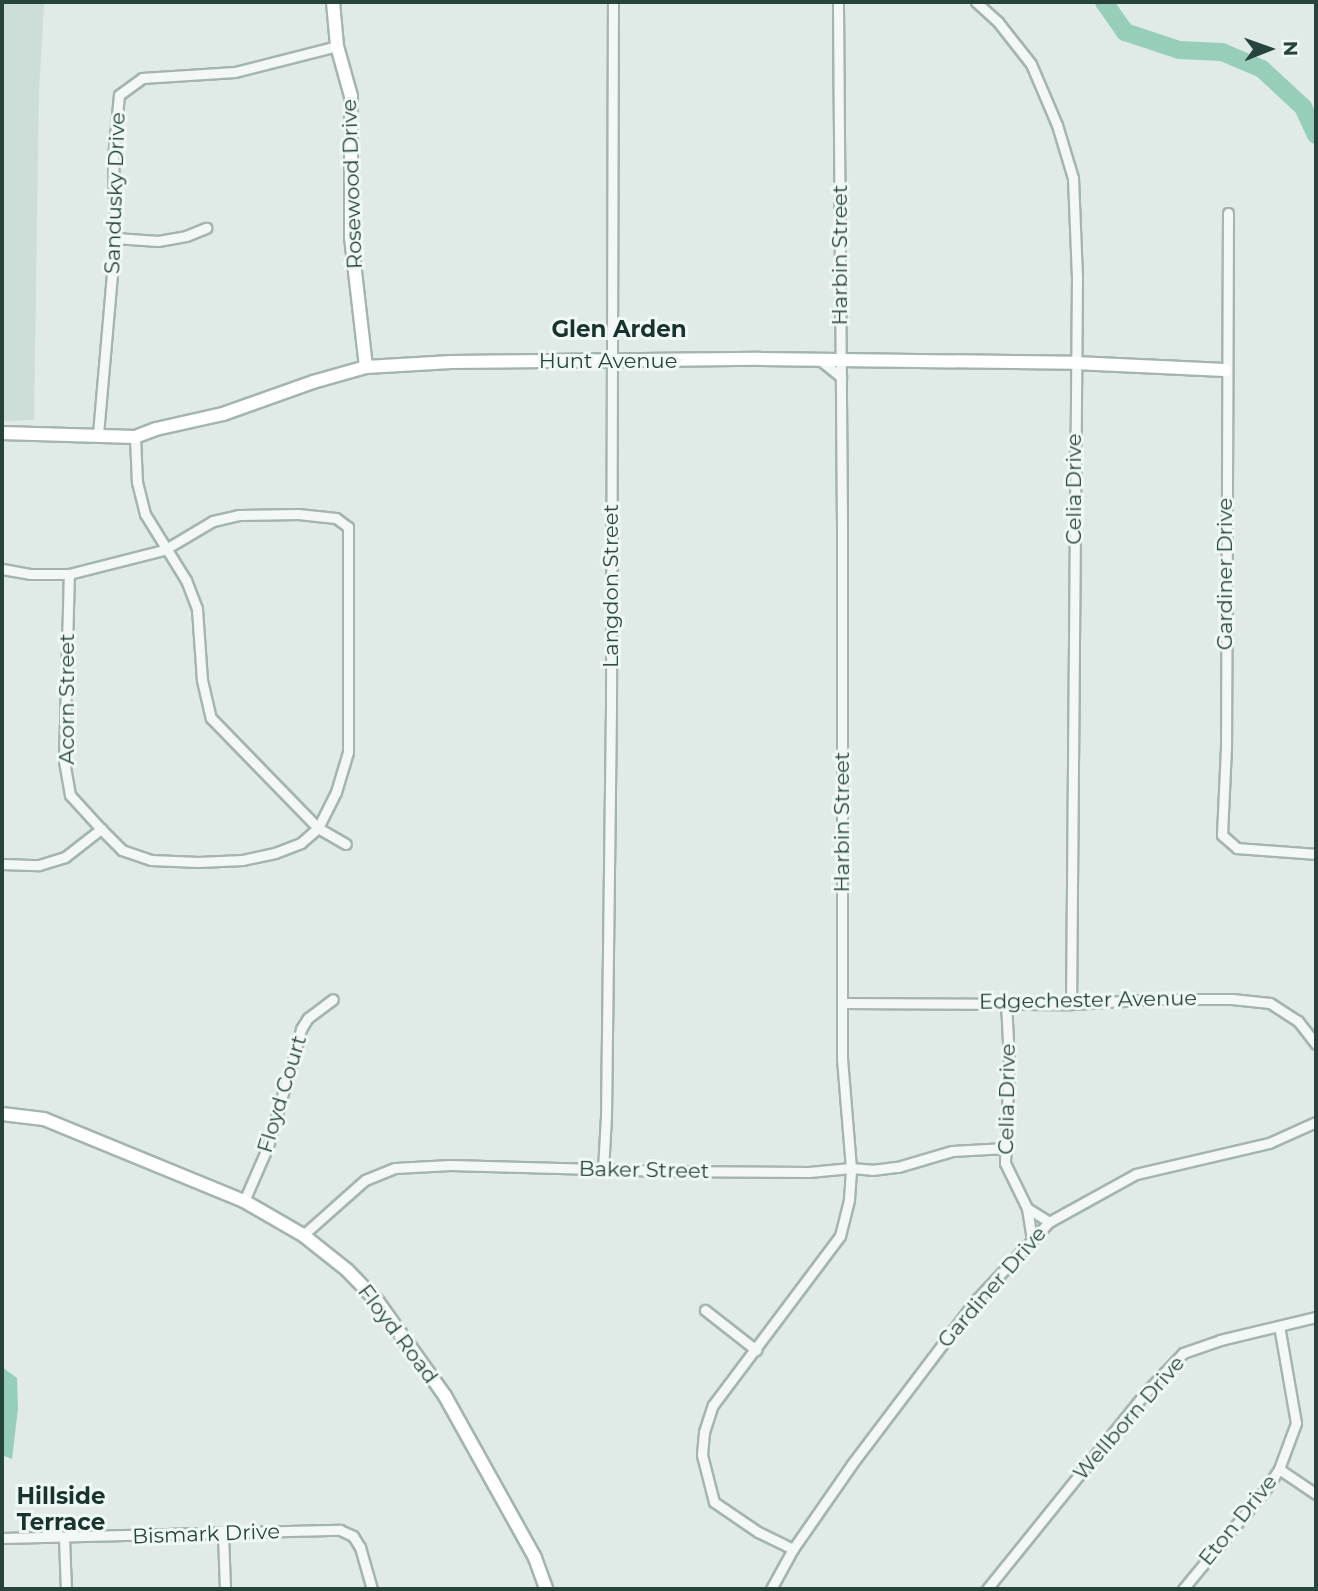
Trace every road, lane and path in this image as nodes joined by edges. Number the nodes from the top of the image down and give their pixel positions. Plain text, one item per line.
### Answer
1 (333, 2) edge
2 (613, 2) edge
3 (838, 2) edge
4 (976, 2) edge
5 (338, 46) junction
6 (1228, 212) dead end
7 (206, 228) dead end
8 (115, 238) junction
9 (611, 360) junction
10 (820, 360) junction
11 (841, 361) junction
12 (1075, 363) junction
13 (366, 367) junction
14 (1225, 370) junction
15 (841, 377) junction
16 (2, 433) edge
17 (98, 434) junction
18 (135, 437) junction
19 (164, 550) junction
20 (2, 569) edge
21 (69, 574) junction
22 (318, 828) junction
23 (101, 830) junction
24 (346, 844) dead end
25 (1316, 854) edge
26 (2, 864) edge
27 (333, 999) dead end
28 (1006, 1002) junction
29 (843, 1003) junction
30 (1071, 1004) junction
31 (1316, 1044) edge
32 (2, 1114) edge
33 (1316, 1122) edge
34 (1006, 1148) junction
35 (851, 1168) junction
36 (603, 1170) junction
37 (244, 1201) junction
38 (1027, 1208) junction
39 (1049, 1222) junction
40 (303, 1235) junction
41 (1032, 1238) junction
42 (705, 1310) dead end
43 (1316, 1317) edge
44 (1279, 1326) junction
45 (756, 1350) junction
46 (1279, 1469) junction
47 (1316, 1494) edge
48 (223, 1534) junction
49 (2, 1538) edge
50 (64, 1538) junction
51 (793, 1549) junction
52 (66, 1589) edge
53 (225, 1589) edge
54 (372, 1589) edge
55 (546, 1589) edge
56 (771, 1589) edge
57 (987, 1589) edge
58 (1183, 1589) edge

1 - 5 street, Rosewood Drive
2 - 9 street, Langdon Street
3 - 11 street, Harbin Street
4 - 12 street, Celia Drive
5 - 8 street, Sandusky Drive
5 - 13 street, Rosewood Drive
6 - 14 street, Gardiner Drive
7 - 8 street
8 - 17 street, Sandusky Drive
9 - 10 street, Hunt Avenue
9 - 13 street, Hunt Avenue
9 - 36 street, Langdon Street
10 - 11 street, Hunt Avenue
10 - 15 street
11 - 12 street, Hunt Avenue
11 - 15 street, Harbin Street
12 - 14 street, Hunt Avenue
12 - 30 street, Celia Drive
13 - 18 street, Hunt Avenue
14 - 25 street, Gardiner Drive
15 - 29 street, Harbin Street
16 - 17 street, Hunt Avenue
17 - 18 street, Hunt Avenue
18 - 19 street
19 - 21 street
19 - 22 street
19 - 22 street
20 - 21 street
21 - 23 street, Acorn Street
22 - 23 street, Acorn Street
22 - 24 street
23 - 26 street
27 - 37 street, Floyd Court
28 - 29 street, Edgechester Avenue
28 - 30 street, Edgechester Avenue
28 - 34 street, Celia Drive
29 - 35 street, Harbin Street
30 - 31 street, Edgechester Avenue
32 - 37 street, Floyd Road
33 - 39 street, Gardiner Drive
34 - 35 street, Baker Street
34 - 38 street, Celia Drive
35 - 36 street, Baker Street
35 - 45 street, Harbin Street
36 - 40 street, Baker Street
37 - 40 street, Floyd Road
38 - 39 street
38 - 41 street
39 - 41 street, Gardiner Drive
40 - 55 street, Floyd Road
41 - 51 street, Gardiner Drive
42 - 45 street
43 - 44 street, Wellborn Drive
44 - 46 street, Eton Drive
44 - 57 street, Wellborn Drive
45 - 51 street, Harbin Street
46 - 47 street
46 - 58 street, Eton Drive
48 - 50 street, Bismark Drive
48 - 53 street
48 - 54 street, Bismark Drive
49 - 50 street, Bismark Drive
50 - 52 street
51 - 56 street, Gardiner Drive

